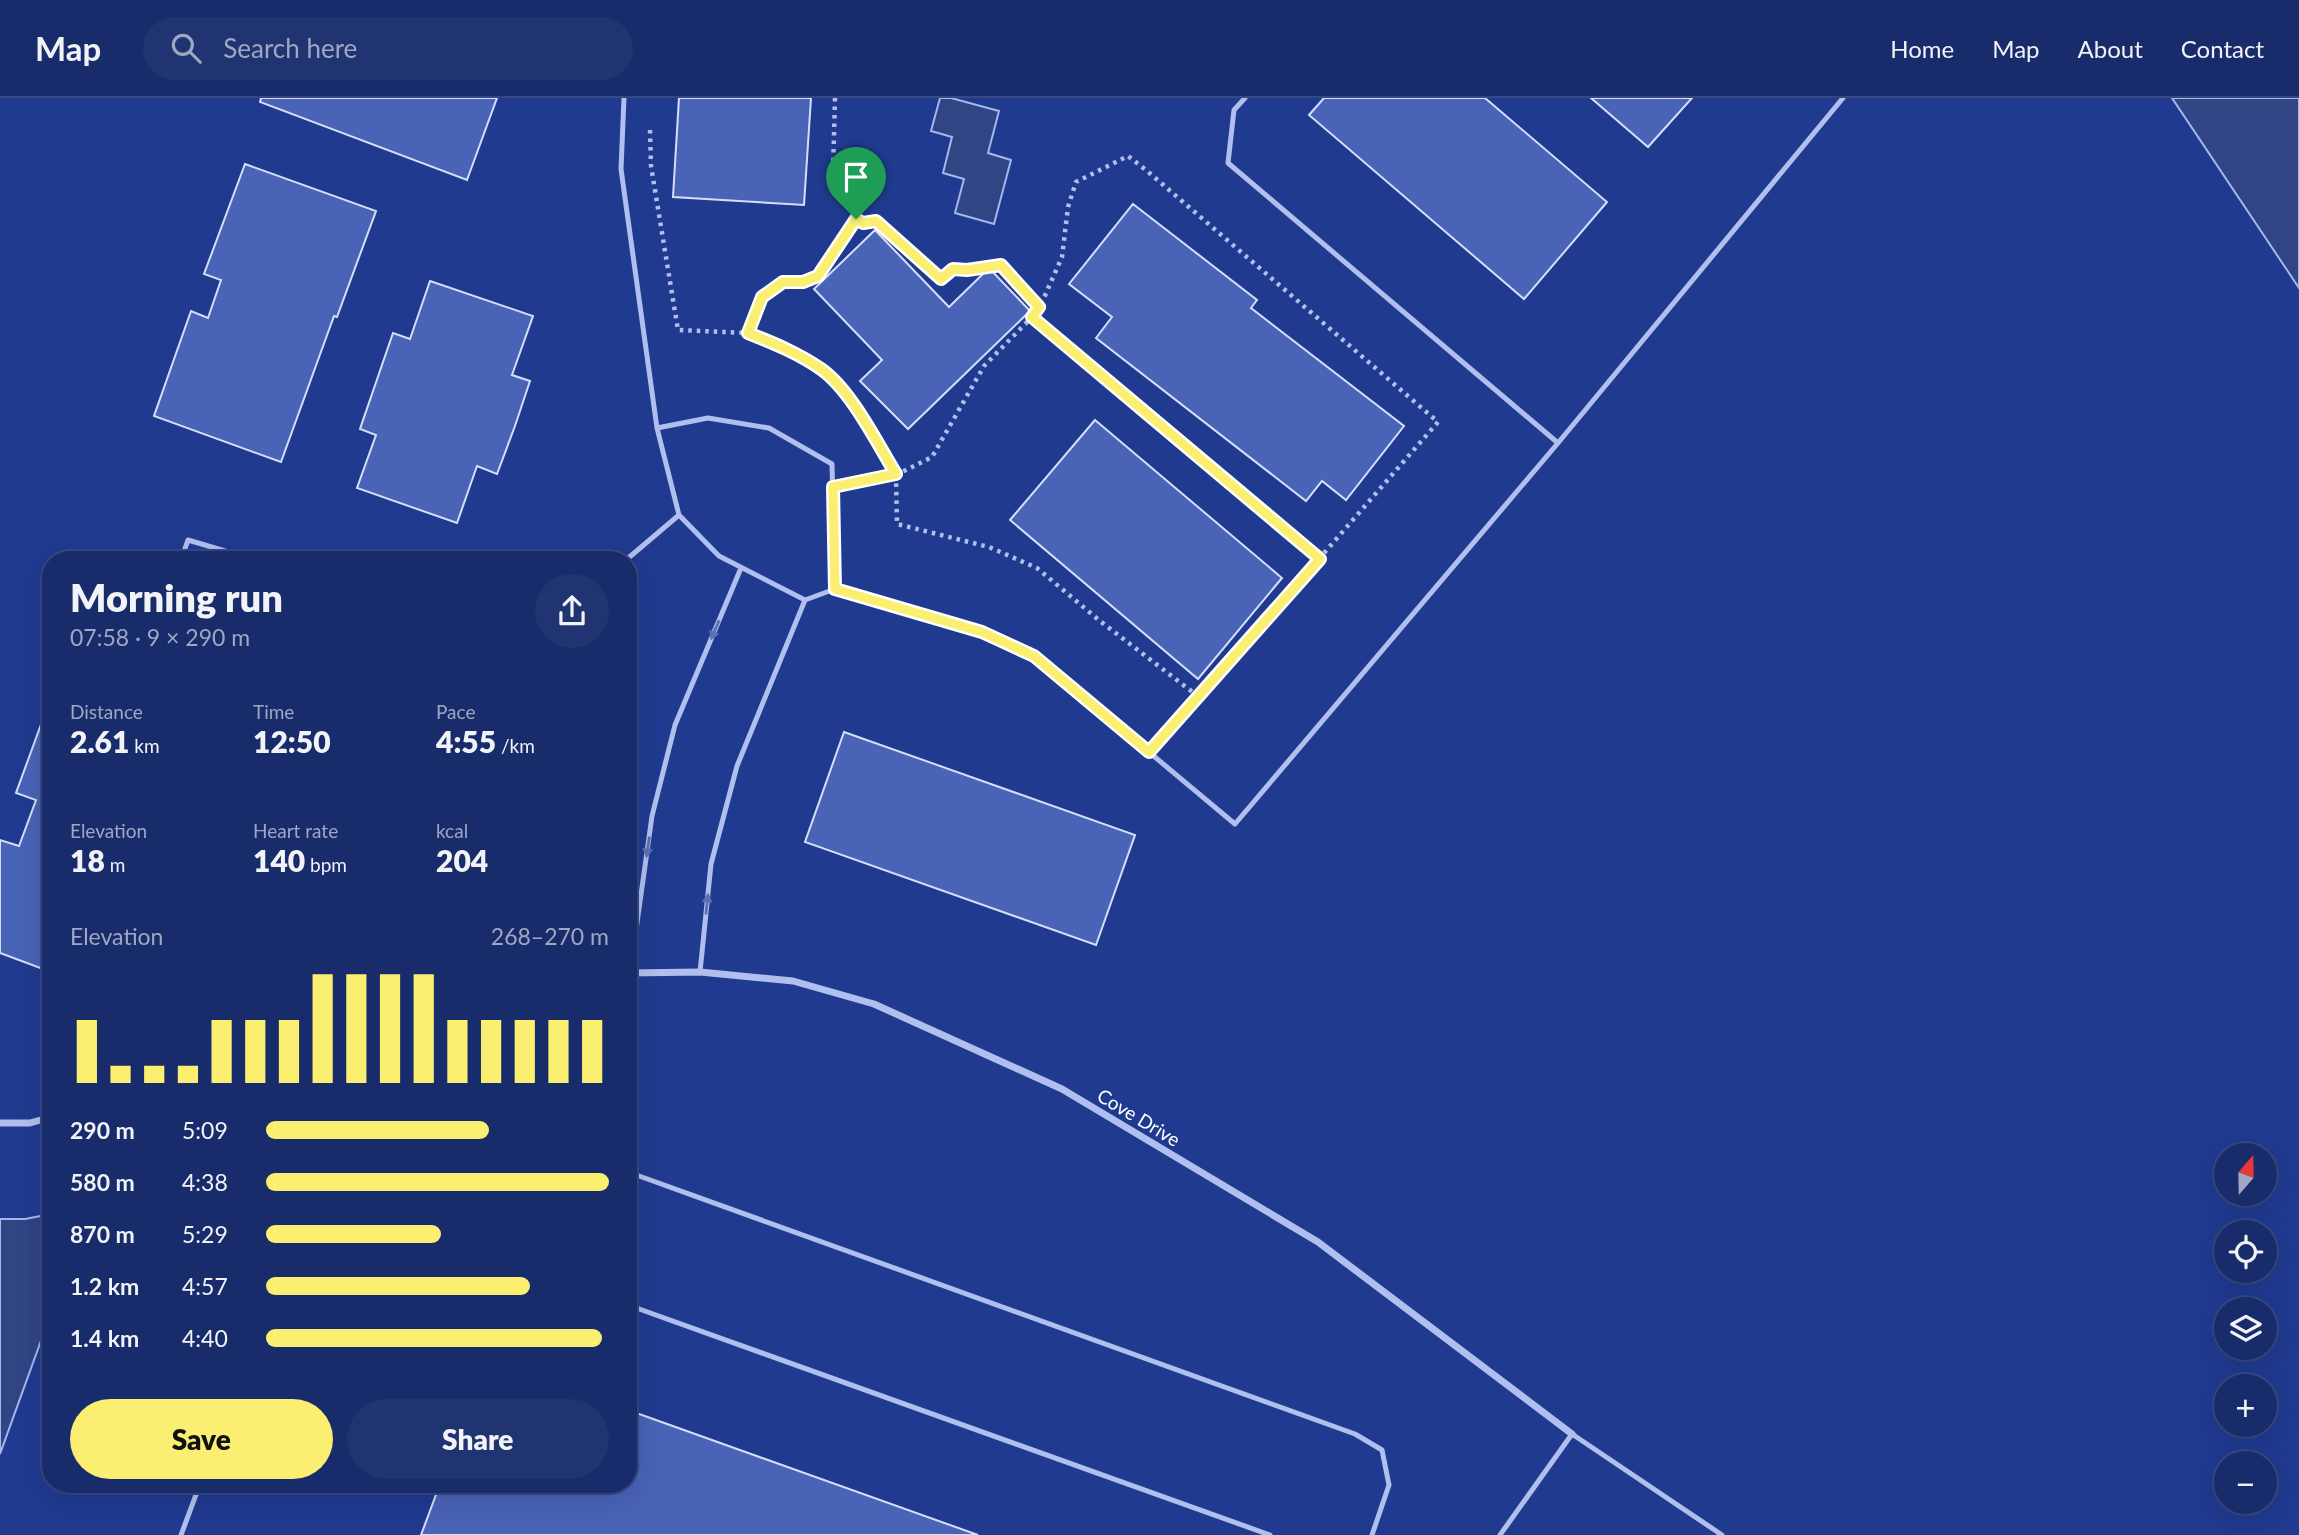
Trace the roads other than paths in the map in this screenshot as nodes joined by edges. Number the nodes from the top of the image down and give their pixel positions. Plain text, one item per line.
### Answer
1 (624, 98) edge
2 (1245, 98) edge
3 (1843, 98) edge
4 (657, 428) junction
5 (1558, 443) junction
6 (679, 515) junction
7 (184, 551) edge
8 (225, 551) edge
9 (637, 551) edge
10 (741, 568) junction
11 (835, 589) junction
12 (805, 600) junction
13 (637, 918) edge
14 (700, 972) junction
15 (637, 973) edge
16 (42, 1120) edge
17 (0, 1123) edge
18 (637, 1175) edge
19 (637, 1308) edge
20 (1572, 1434) junction
21 (197, 1493) edge
22 (181, 1535) edge
23 (1269, 1535) edge
24 (1372, 1535) edge
25 (1500, 1535) edge
26 (1722, 1535) edge

1 - 4 lane
2 - 5 lane
3 - 5 lane
4 - 6 lane
4 - 11 lane
5 - 11 lane
6 - 9 lane
6 - 10 lane
7 - 8 lane
10 - 12 lane
10 -> 13 lane
11 - 12 lane
14 -> 12 lane
14 - 15 street, Cove Drive
14 - 20 street, Cove Drive
16 - 17 street
18 - 24 lane
19 - 23 lane
20 - 25 lane
20 - 26 lane
21 - 22 lane

